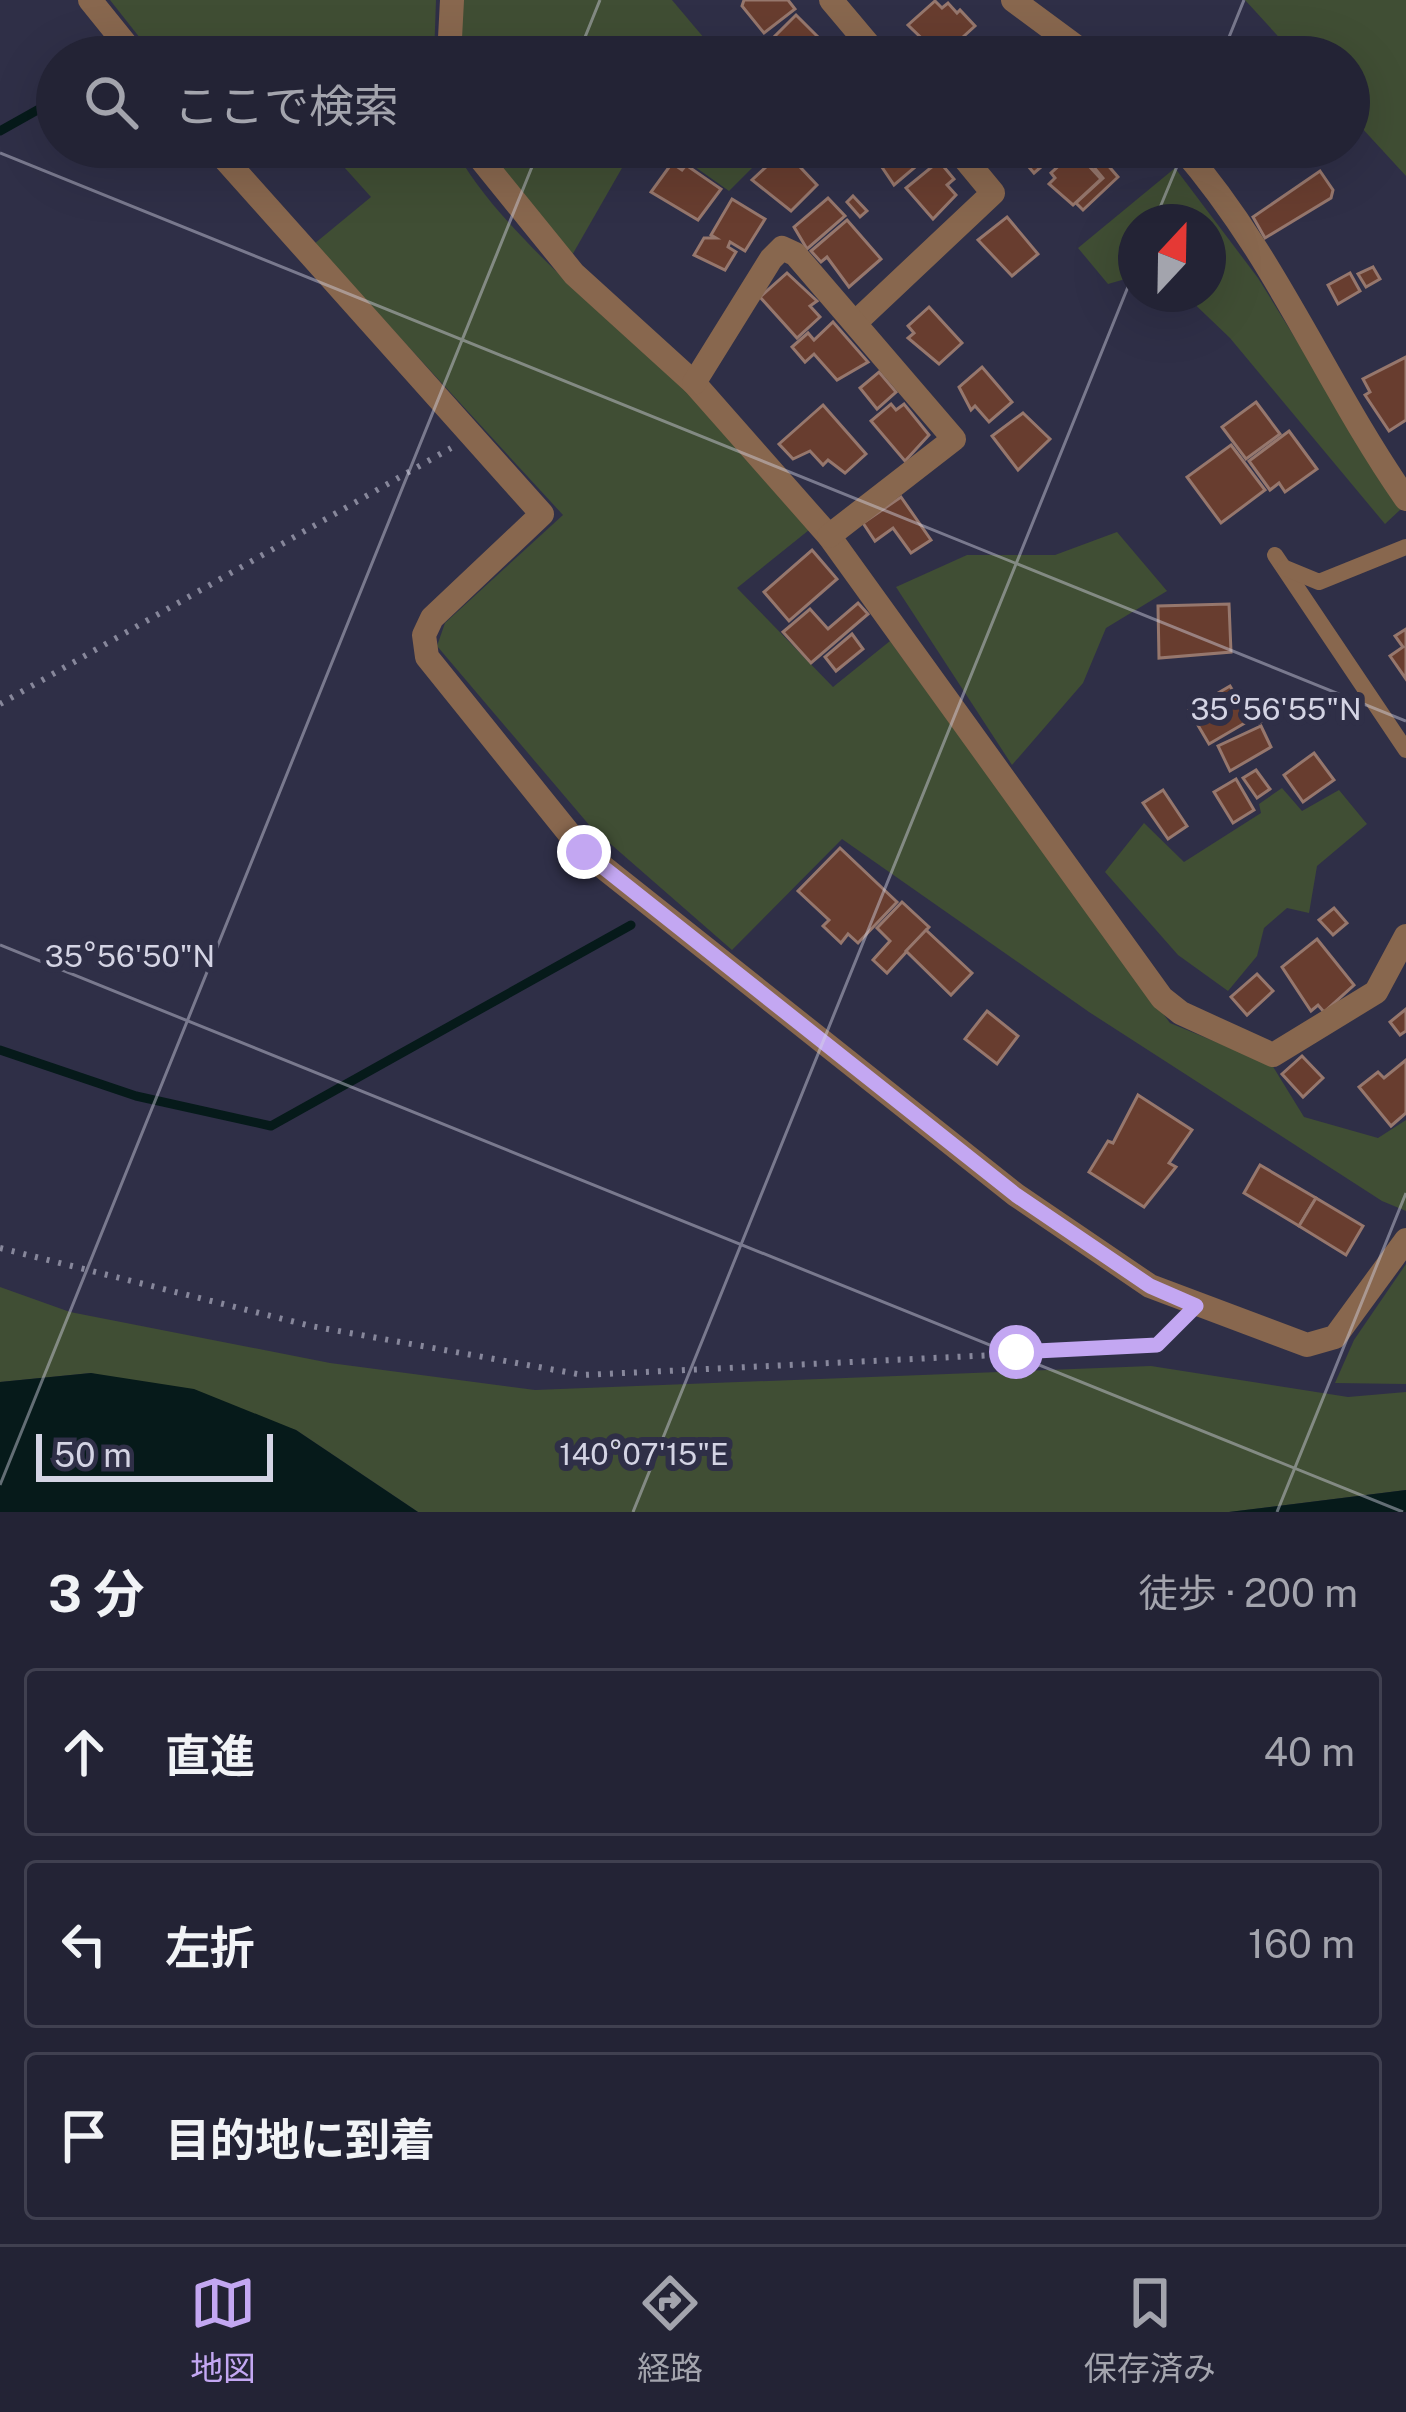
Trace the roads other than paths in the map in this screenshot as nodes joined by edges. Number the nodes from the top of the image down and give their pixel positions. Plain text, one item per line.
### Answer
1 (90, 0) edge
2 (452, 0) edge
3 (831, 0) edge
4 (1013, 0) edge
5 (119, 36) edge
6 (450, 36) edge
7 (861, 36) edge
8 (1062, 36) edge
9 (233, 168) edge
10 (488, 168) edge
11 (972, 168) edge
12 (1198, 168) edge
13 (855, 323) junction
14 (694, 383) junction
15 (1406, 499) edge
16 (829, 536) junction
17 (1406, 547) edge
18 (1406, 750) edge
19 (1406, 936) edge
20 (1406, 1240) edge

1 - 5 street
2 - 6 street
3 - 7 street
4 - 8 street
9 - 20 street
10 - 14 street
11 - 13 street
12 - 15 street
13 - 14 street
13 - 16 street
14 - 16 street
16 - 19 street
17 - 18 lane

